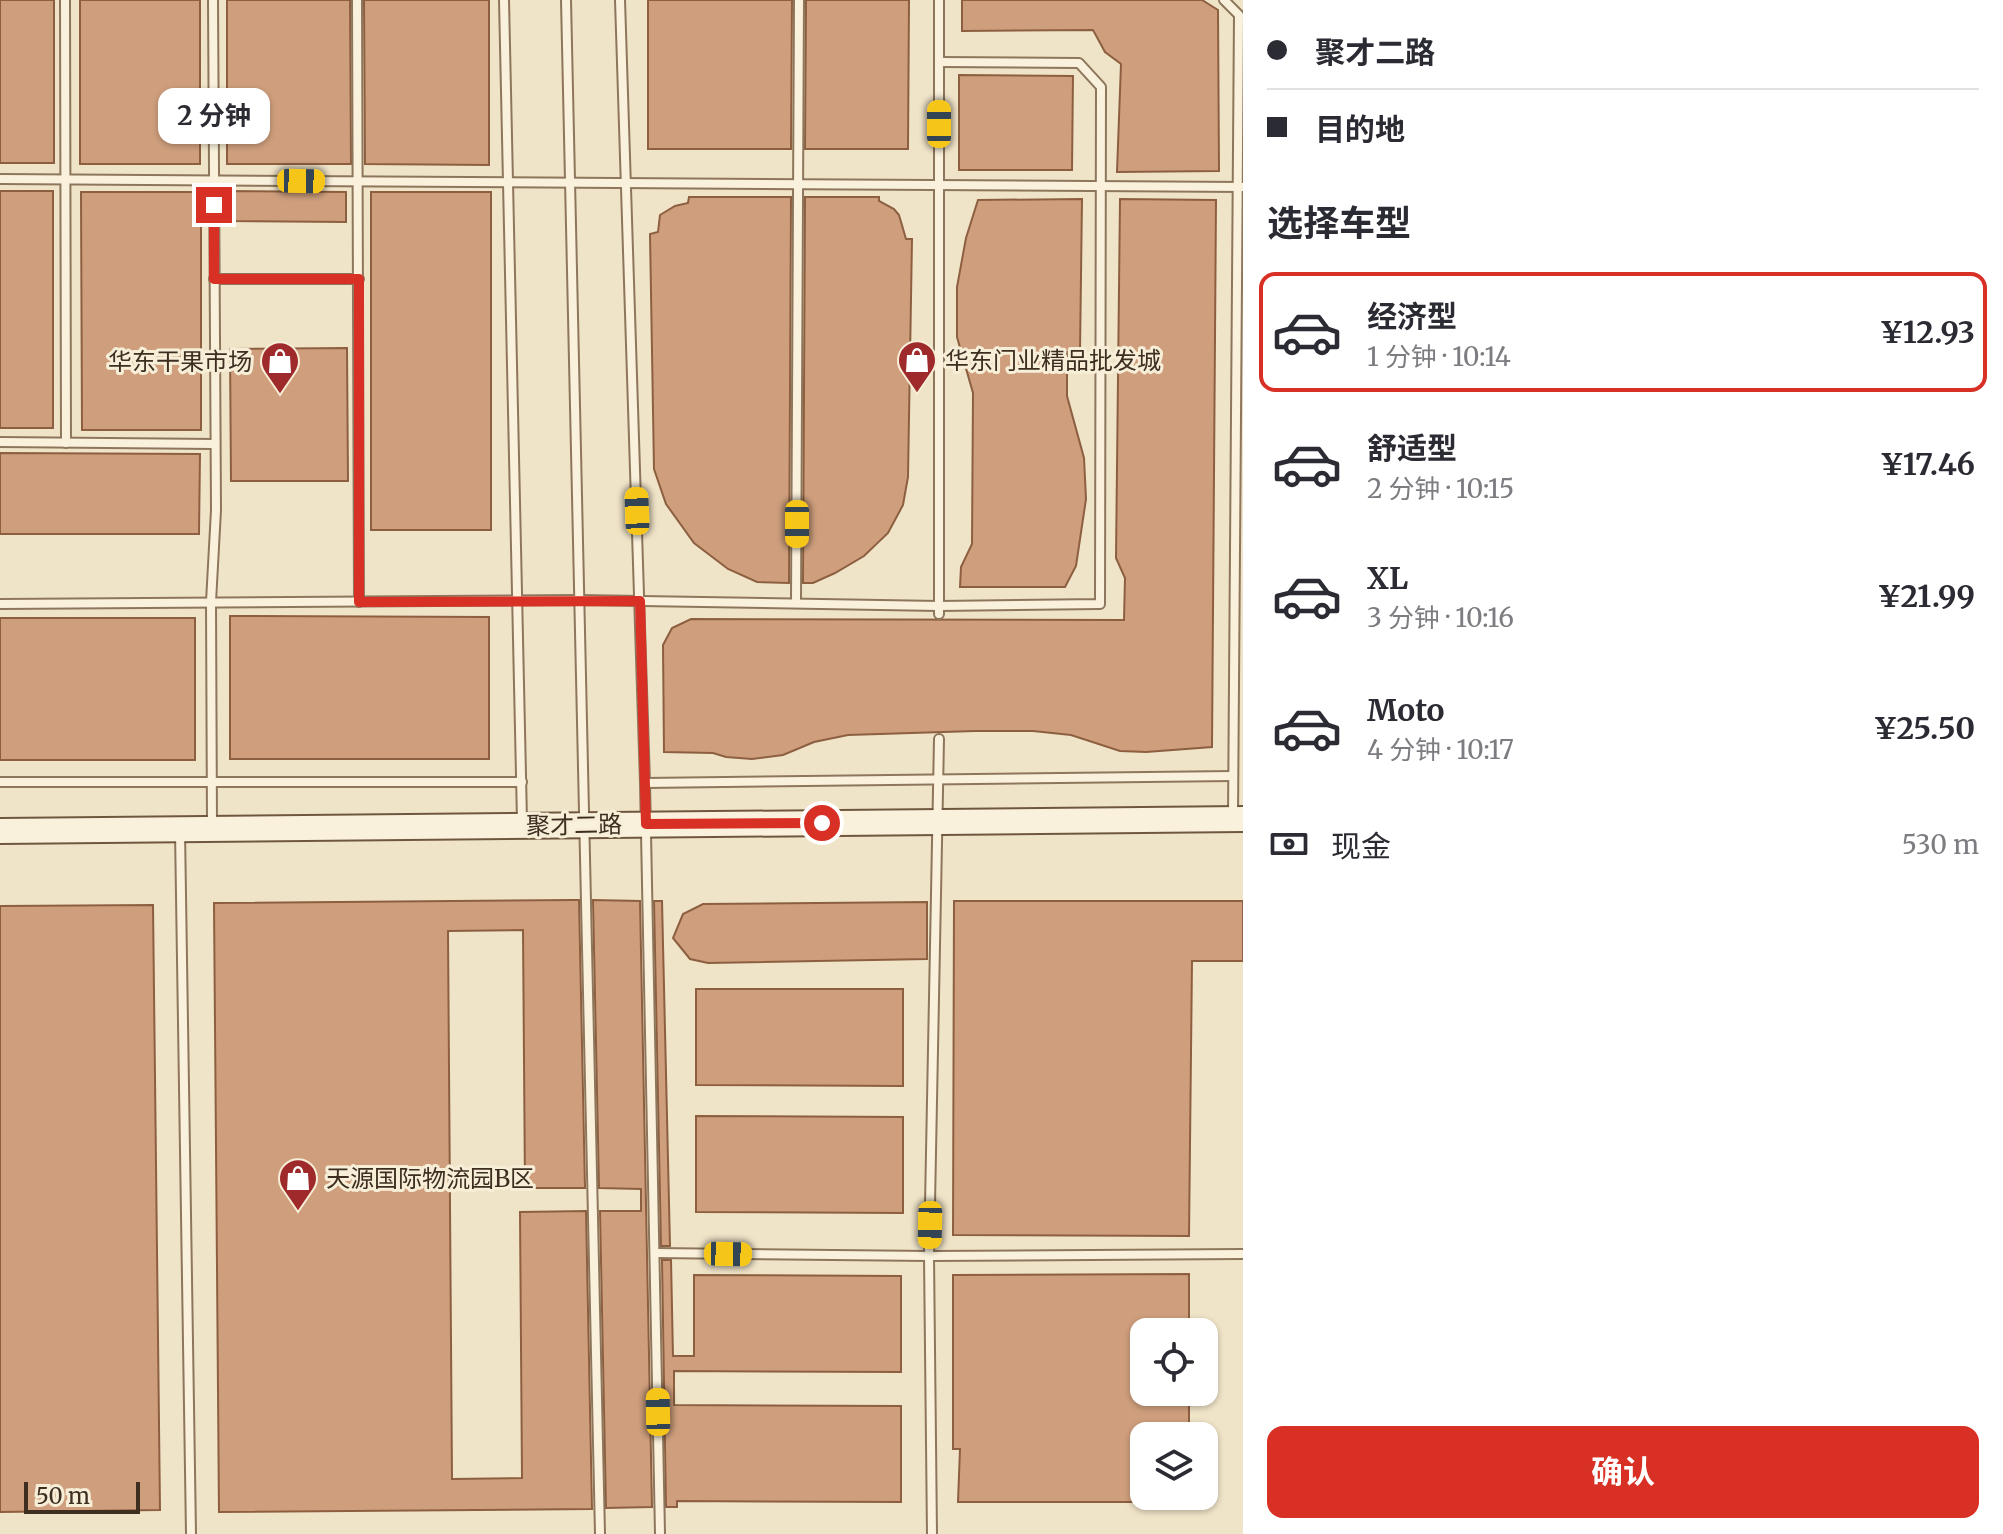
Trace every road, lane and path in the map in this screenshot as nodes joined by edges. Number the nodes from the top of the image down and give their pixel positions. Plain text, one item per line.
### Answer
1 (65, 0) edge
2 (213, 0) edge
3 (357, 0) edge
4 (504, 0) edge
5 (566, 0) edge
6 (620, 0) edge
7 (799, 0) edge
8 (939, 0) edge
9 (1224, 0) edge
10 (939, 62) junction
11 (0, 179) edge
12 (67, 179) junction
13 (213, 180) junction
14 (359, 182) junction
15 (509, 183) junction
16 (570, 183) junction
17 (626, 184) junction
18 (799, 185) junction
19 (938, 185) junction
20 (1100, 185) junction
21 (1241, 187) edge
22 (214, 279) junction
23 (359, 279) junction
24 (0, 442) edge
25 (66, 443) junction
26 (215, 444) junction
27 (580, 600) junction
28 (518, 601) junction
29 (640, 601) junction
30 (211, 602) junction
31 (359, 602) junction
32 (796, 603) junction
33 (0, 604) edge
34 (939, 610) junction
35 (939, 739) dead end
36 (1233, 776) junction
37 (939, 780) junction
38 (212, 781) junction
39 (0, 782) edge
40 (522, 782) junction
41 (645, 783) junction
42 (1238, 819) edge
43 (939, 822) junction
44 (646, 824) junction
45 (585, 825) junction
46 (523, 826) junction
47 (180, 829) junction
48 (212, 829) junction
49 (0, 831) edge
50 (655, 1253) junction
51 (1243, 1254) edge
52 (929, 1256) junction
53 (191, 1534) edge
54 (600, 1534) edge
55 (660, 1534) edge
56 (932, 1534) edge

1 - 12 lane
2 - 13 lane
3 - 14 lane
4 - 15 lane
5 - 16 lane
6 - 17 lane
7 - 18 lane
8 - 10 lane
9 - 21 lane
10 - 19 lane
10 - 20 lane
11 - 12 lane
12 - 13 lane
12 - 25 lane
13 - 14 lane
13 - 22 lane
14 - 15 lane
14 - 23 lane
15 - 16 lane
15 - 28 lane
16 - 17 lane
16 - 27 lane
17 - 18 lane
17 - 29 lane
18 - 19 lane
18 - 32 lane
19 - 20 lane
19 - 34 lane
20 - 21 lane
20 - 34 lane
21 - 36 lane
22 - 23 lane
22 - 26 lane
23 - 31 lane
24 - 25 lane
25 - 26 lane
26 - 30 lane
27 - 28 lane
27 - 29 lane
27 - 45 lane
28 - 31 lane
28 - 40 lane
29 - 32 lane
29 - 41 lane
30 - 31 lane
30 - 33 lane
30 - 38 lane
32 - 34 lane
35 - 37 lane
36 - 37 lane
36 - 42 lane
37 - 41 lane
37 - 43 lane
38 - 39 lane
38 - 40 lane
38 - 48 lane
40 - 46 lane
41 - 44 lane
42 - 43 street, 聚才二路
43 - 44 street, 聚才二路
43 - 52 lane
44 - 45 street, 聚才二路
44 - 50 lane
45 - 46 street, 聚才二路
45 - 54 lane
46 - 48 street, 聚才二路
47 - 48 street, 聚才二路
47 - 49 street, 聚才二路
47 - 53 lane
50 - 52 lane
50 - 55 lane
51 - 52 lane
52 - 56 lane

